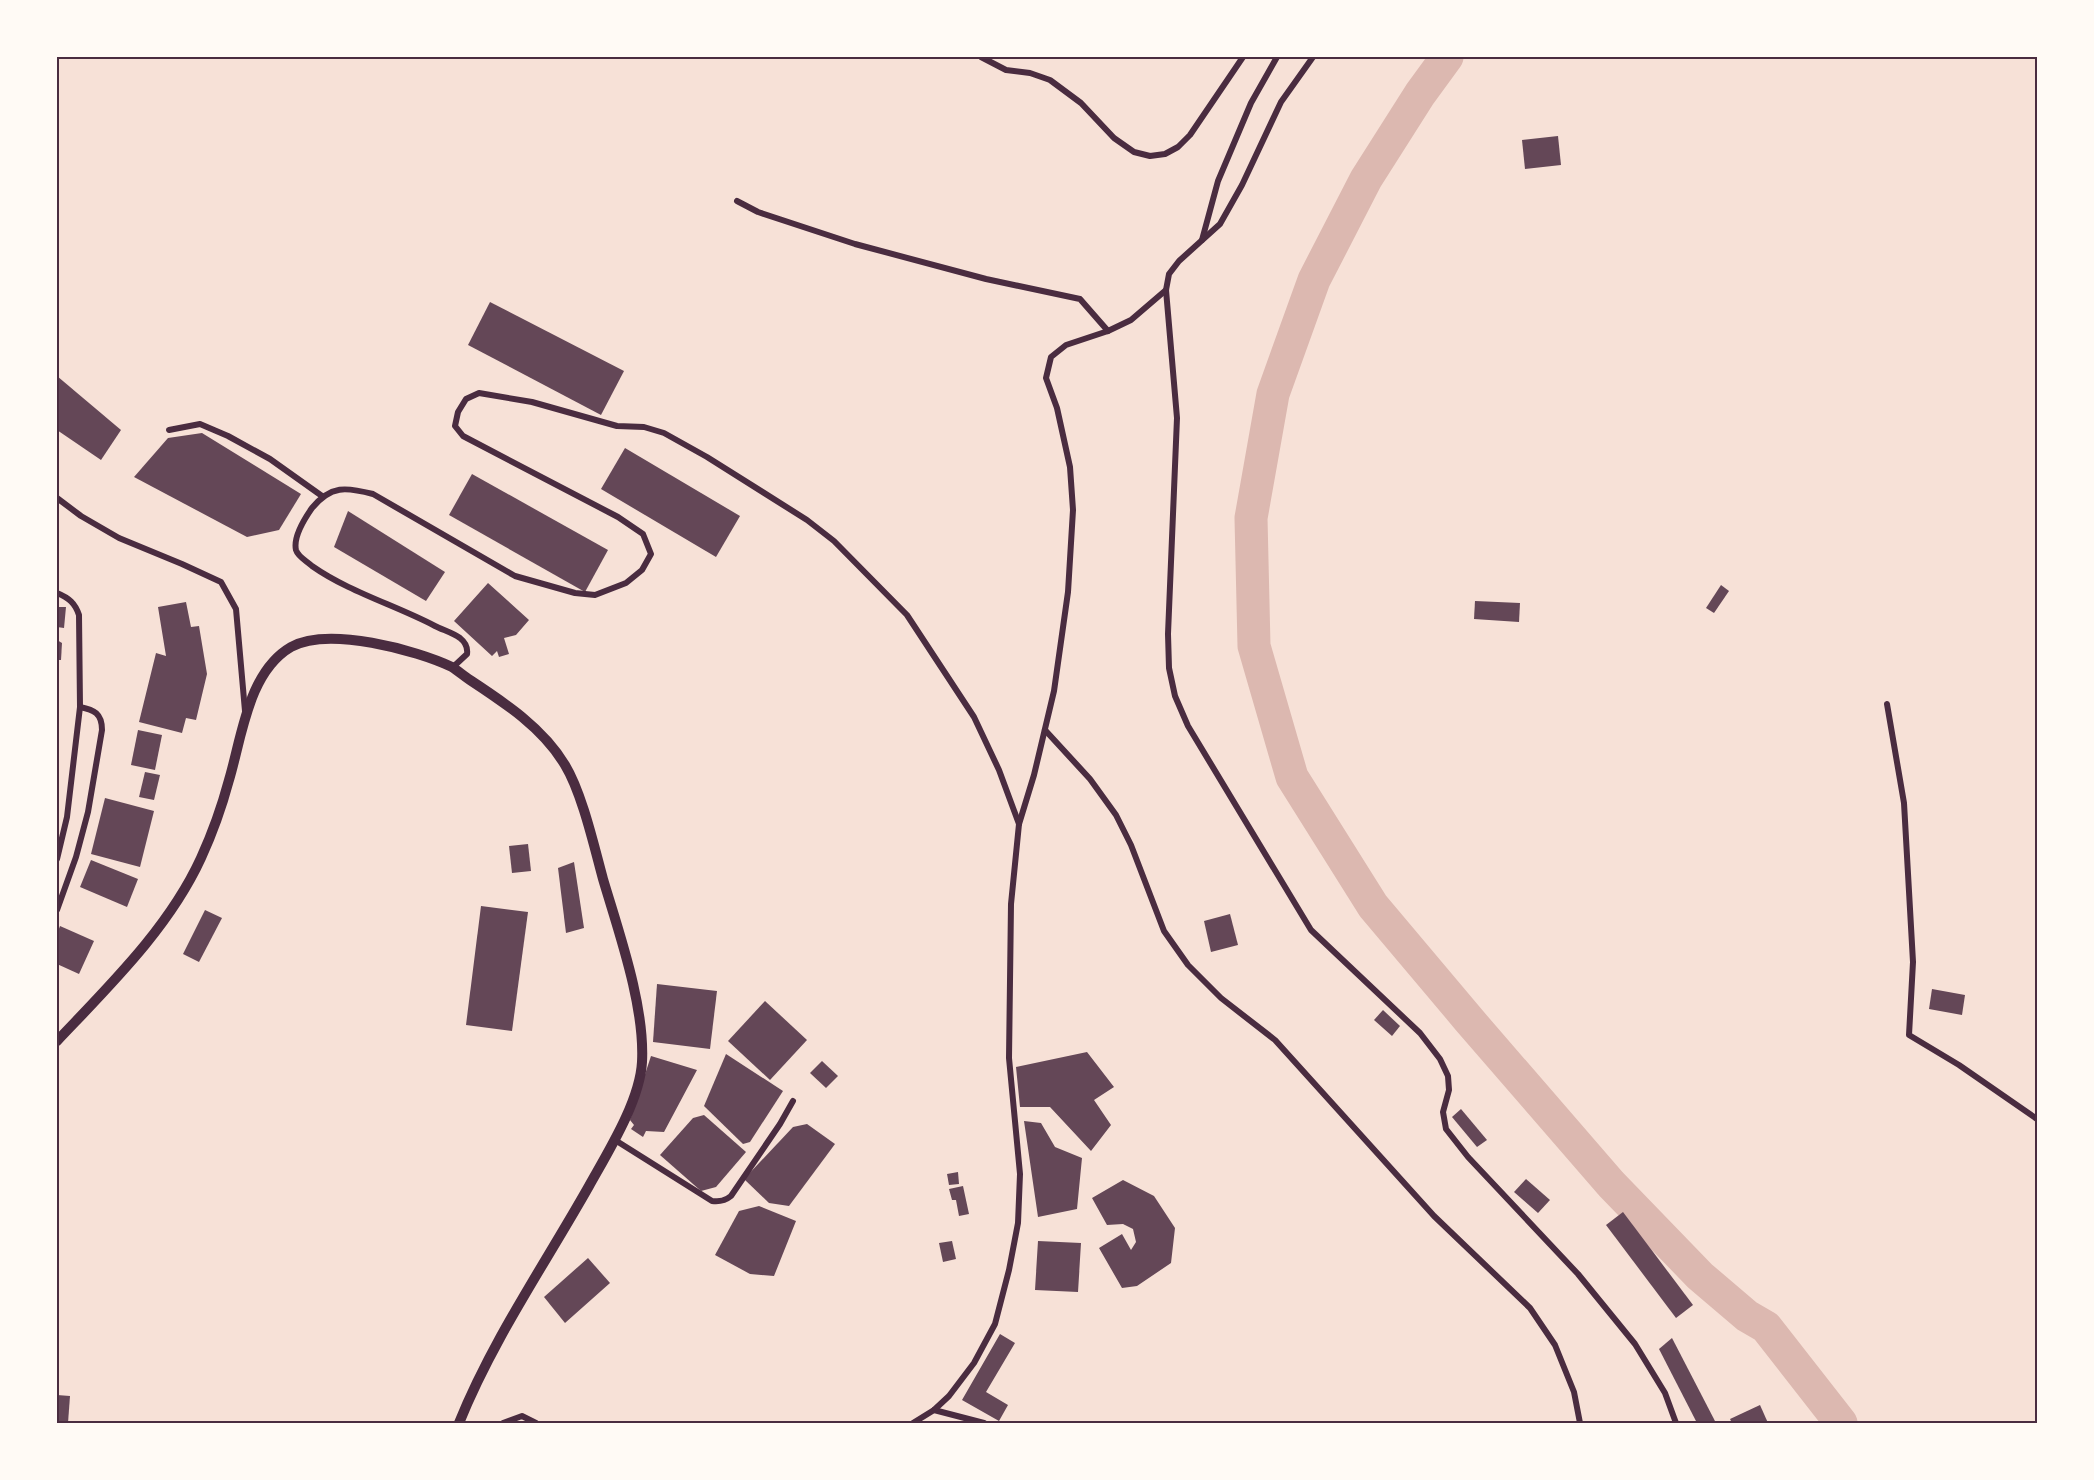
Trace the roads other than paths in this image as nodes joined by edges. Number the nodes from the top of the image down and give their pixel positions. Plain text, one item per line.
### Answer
1 (981, 57) edge
2 (1243, 57) edge
3 (1277, 57) edge
4 (1313, 57) edge
5 (737, 201) dead end
6 (1202, 241) junction
7 (1166, 290) junction
8 (1108, 331) junction
9 (169, 430) dead end
10 (322, 496) junction
11 (57, 498) edge
12 (57, 593) edge
13 (452, 668) junction
14 (1887, 704) dead end
15 (80, 707) junction
16 (246, 715) junction
17 (1045, 729) junction
18 (1019, 824) junction
19 (57, 859) edge
20 (57, 910) edge
21 (58, 1037) edge
22 (793, 1101) dead end
23 (2037, 1119) edge
24 (615, 1140) junction
25 (934, 1410) junction
26 (459, 1423) edge
27 (503, 1423) edge
28 (536, 1423) edge
29 (913, 1423) edge
30 (984, 1423) edge
31 (1580, 1423) edge
32 (1676, 1423) edge

1 - 2 street
3 - 6 street
4 - 6 street
5 - 8 street
6 - 7 street
7 - 8 street
7 - 32 street
8 - 17 street
9 - 10 street
10 - 13 street
10 - 18 street
11 - 16 street
12 - 15 street
13 - 16 street
13 - 24 street
14 - 23 street
15 - 19 street
15 - 20 street
16 - 21 street
17 - 18 street
17 - 31 street
18 - 25 street
22 - 24 street
24 - 26 street
25 - 29 street
25 - 30 street
27 - 28 street

